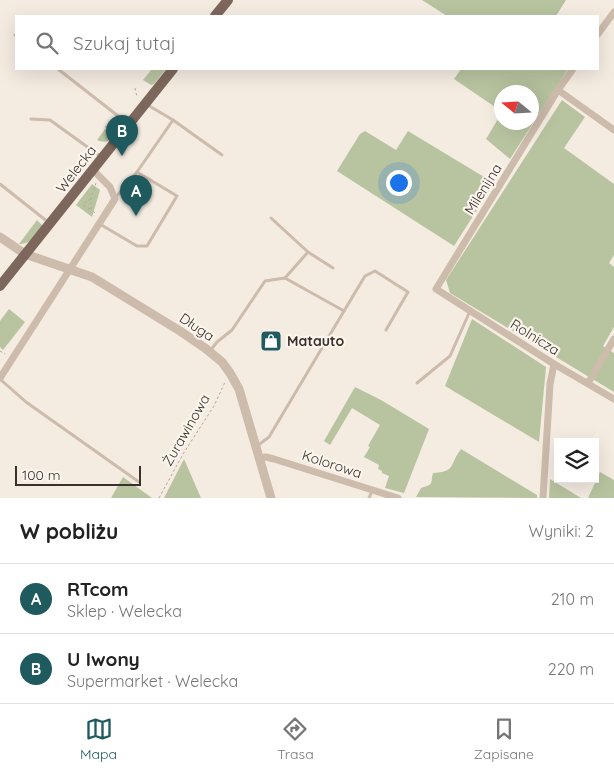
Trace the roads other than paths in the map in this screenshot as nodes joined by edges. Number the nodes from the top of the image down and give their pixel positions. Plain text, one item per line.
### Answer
1 (228, 0) edge
2 (614, 12) edge
3 (216, 15) edge
4 (599, 33) edge
5 (59, 70) edge
6 (172, 70) edge
7 (572, 70) edge
8 (558, 90) junction
9 (142, 101) junction
10 (31, 119) dead end
11 (173, 120) junction
12 (125, 121) junction
13 (614, 130) edge
14 (222, 155) dead end
15 (102, 158) junction
16 (93, 170) junction
17 (137, 172) junction
18 (0, 184) edge
19 (115, 199) junction
20 (272, 218) dead end
21 (98, 223) junction
22 (50, 224) junction
23 (0, 238) edge
24 (308, 252) junction
25 (25, 254) junction
26 (333, 268) dead end
27 (69, 269) junction
28 (285, 278) junction
29 (0, 286) edge
30 (344, 311) junction
31 (470, 311) junction
32 (386, 330) dead end
33 (614, 340) edge
34 (210, 351) junction
35 (554, 364) junction
36 (0, 378) edge
37 (417, 383) dead end
38 (588, 383) junction
39 (614, 399) edge
40 (256, 447) junction
41 (259, 458) junction
42 (139, 482) dead end
43 (373, 490) junction
44 (271, 498) edge
45 (369, 498) edge
46 (398, 498) edge
47 (543, 498) edge

1 - 3 main road
2 - 4 street
5 - 12 lane
6 - 9 main road, Welecka
7 - 8 street, Milenijna
8 - 13 street
8 - 31 street, Milenijna
9 - 11 lane
9 - 12 main road, Welecka
10 - 15 lane
11 - 14 lane
11 - 17 lane
12 - 15 main road, Welecka
15 - 16 main road, Welecka
16 - 19 street
16 - 22 main road, Welecka
17 - 19 lane
17 - 21 lane
18 - 22 lane
19 - 21 street
20 - 24 lane
21 - 27 street
22 - 25 main road, Welecka
23 - 25 street, Długa
24 - 26 lane
24 - 28 lane
25 - 27 street, Długa
25 - 29 main road, Welecka
27 - 34 street, Długa
27 - 36 street
28 - 30 lane
28 - 34 lane
30 - 32 lane
30 - 40 lane
31 - 35 street, Rolnicza
31 - 37 lane
33 - 38 street
34 - 40 street, Długa
35 - 38 street, Rolnicza
35 - 47 street
36 - 42 lane
38 - 39 street, Rolnicza
40 - 41 street, Długa
41 - 43 street, Kolorowa
41 - 44 street, Długa
43 - 45 lane
43 - 46 street, Kolorowa

